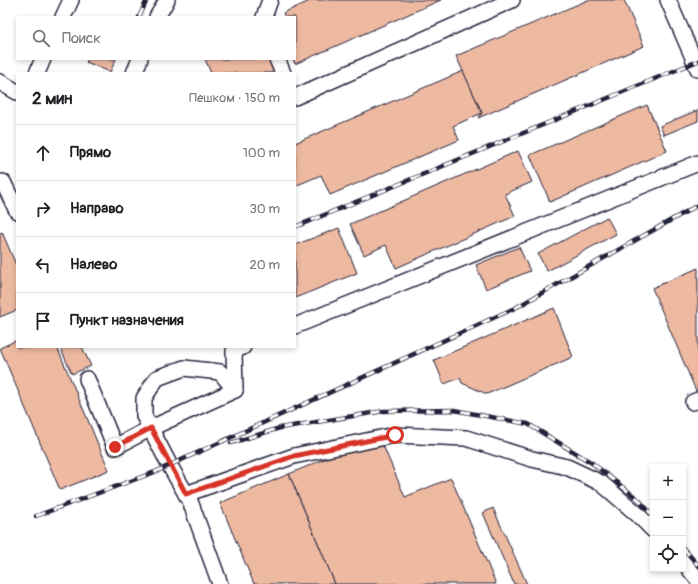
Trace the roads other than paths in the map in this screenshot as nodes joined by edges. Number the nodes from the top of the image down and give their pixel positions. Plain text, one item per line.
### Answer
1 (71, 0) edge
2 (167, 0) edge
3 (270, 0) edge
4 (512, 0) edge
5 (668, 0) edge
6 (63, 16) edge
7 (158, 16) edge
8 (264, 16) edge
9 (43, 60) edge
10 (140, 60) edge
11 (277, 60) edge
12 (698, 69) edge
13 (37, 72) edge
14 (134, 72) edge
15 (283, 72) edge
16 (0, 82) edge
17 (16, 91) edge
18 (296, 97) edge
19 (698, 163) edge
20 (3, 182) dead end
21 (16, 209) edge
22 (296, 326) edge
23 (241, 348) edge
24 (88, 379) dead end
25 (235, 390) junction
26 (151, 428) junction
27 (186, 494) junction
28 (650, 527) edge
29 (686, 565) edge
30 (698, 580) edge
31 (220, 584) edge

1 - 6 lane
2 - 7 lane
3 - 8 lane
4 - 18 lane
5 - 12 lane
9 - 13 lane
10 - 14 lane
11 - 15 lane
16 - 17 lane
19 - 22 lane
20 - 21 lane
23 - 25 lane
24 - 26 lane
25 - 26 lane
25 - 26 lane
26 - 27 lane
27 - 28 lane
27 - 31 lane
29 - 30 lane

